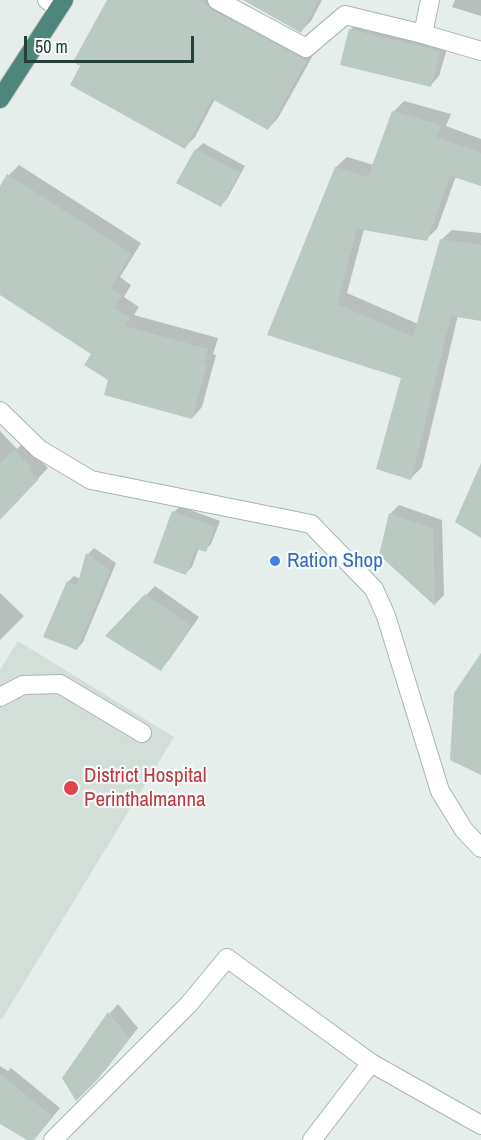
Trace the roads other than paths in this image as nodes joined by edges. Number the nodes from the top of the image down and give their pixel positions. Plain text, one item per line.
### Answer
1 (218, 0) edge
2 (430, 0) edge
3 (56, 2) edge
4 (423, 34) junction
5 (481, 51) edge
6 (0, 99) edge
7 (0, 411) edge
8 (0, 697) edge
9 (142, 733) dead end
10 (481, 848) edge
11 (371, 1063) junction
12 (481, 1125) edge
13 (53, 1140) edge
14 (312, 1140) edge

1 - 4 street
2 - 4 street
3 - 6 highway
4 - 5 street
7 - 10 street
8 - 9 street
11 - 12 street
11 - 13 street
11 - 14 street

